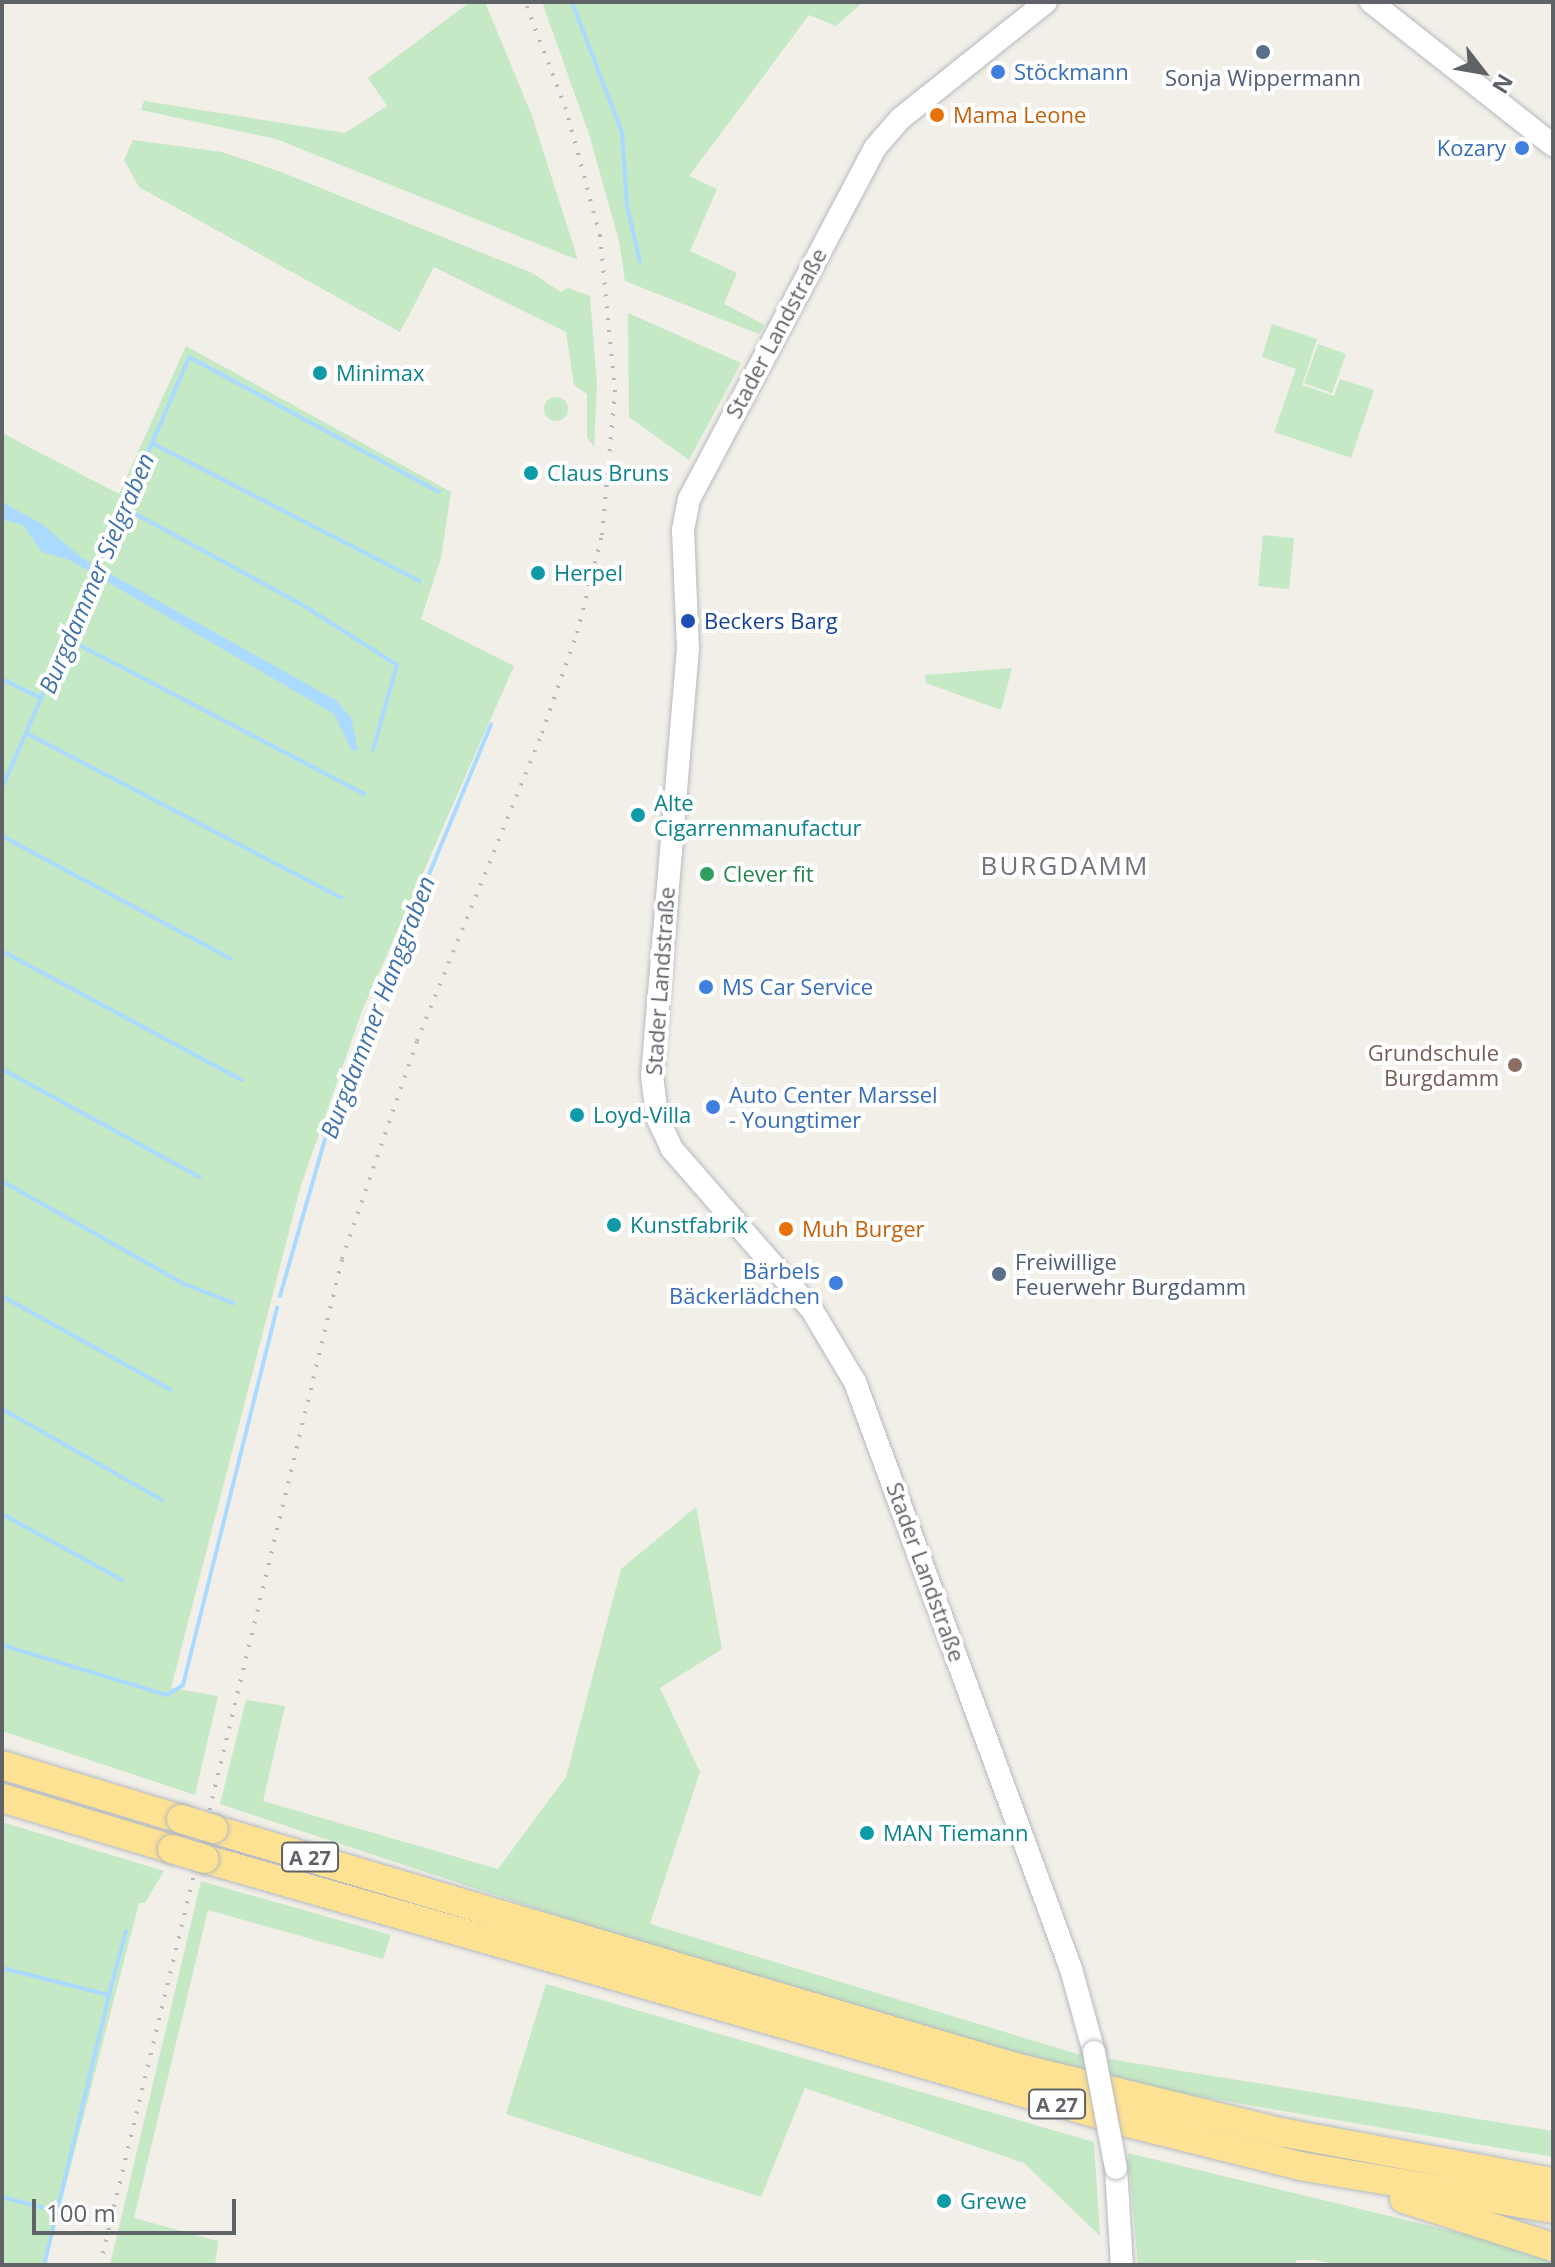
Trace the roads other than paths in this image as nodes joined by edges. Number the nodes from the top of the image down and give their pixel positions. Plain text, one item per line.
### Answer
1 (1046, 2) edge
2 (1371, 2) edge
3 (1553, 145) edge
4 (2, 1765) edge
5 (2, 1798) edge
6 (1300, 2166) junction
7 (1553, 2182) edge
8 (1553, 2209) edge
9 (1553, 2247) edge
10 (1122, 2265) edge

1 - 10 street, Stader Landstraße, bridge
2 - 3 street
4 - 7 highway, A 27, bridge
5 - 6 highway, A 27, bridge
6 - 8 highway, A 27
6 - 9 highway

